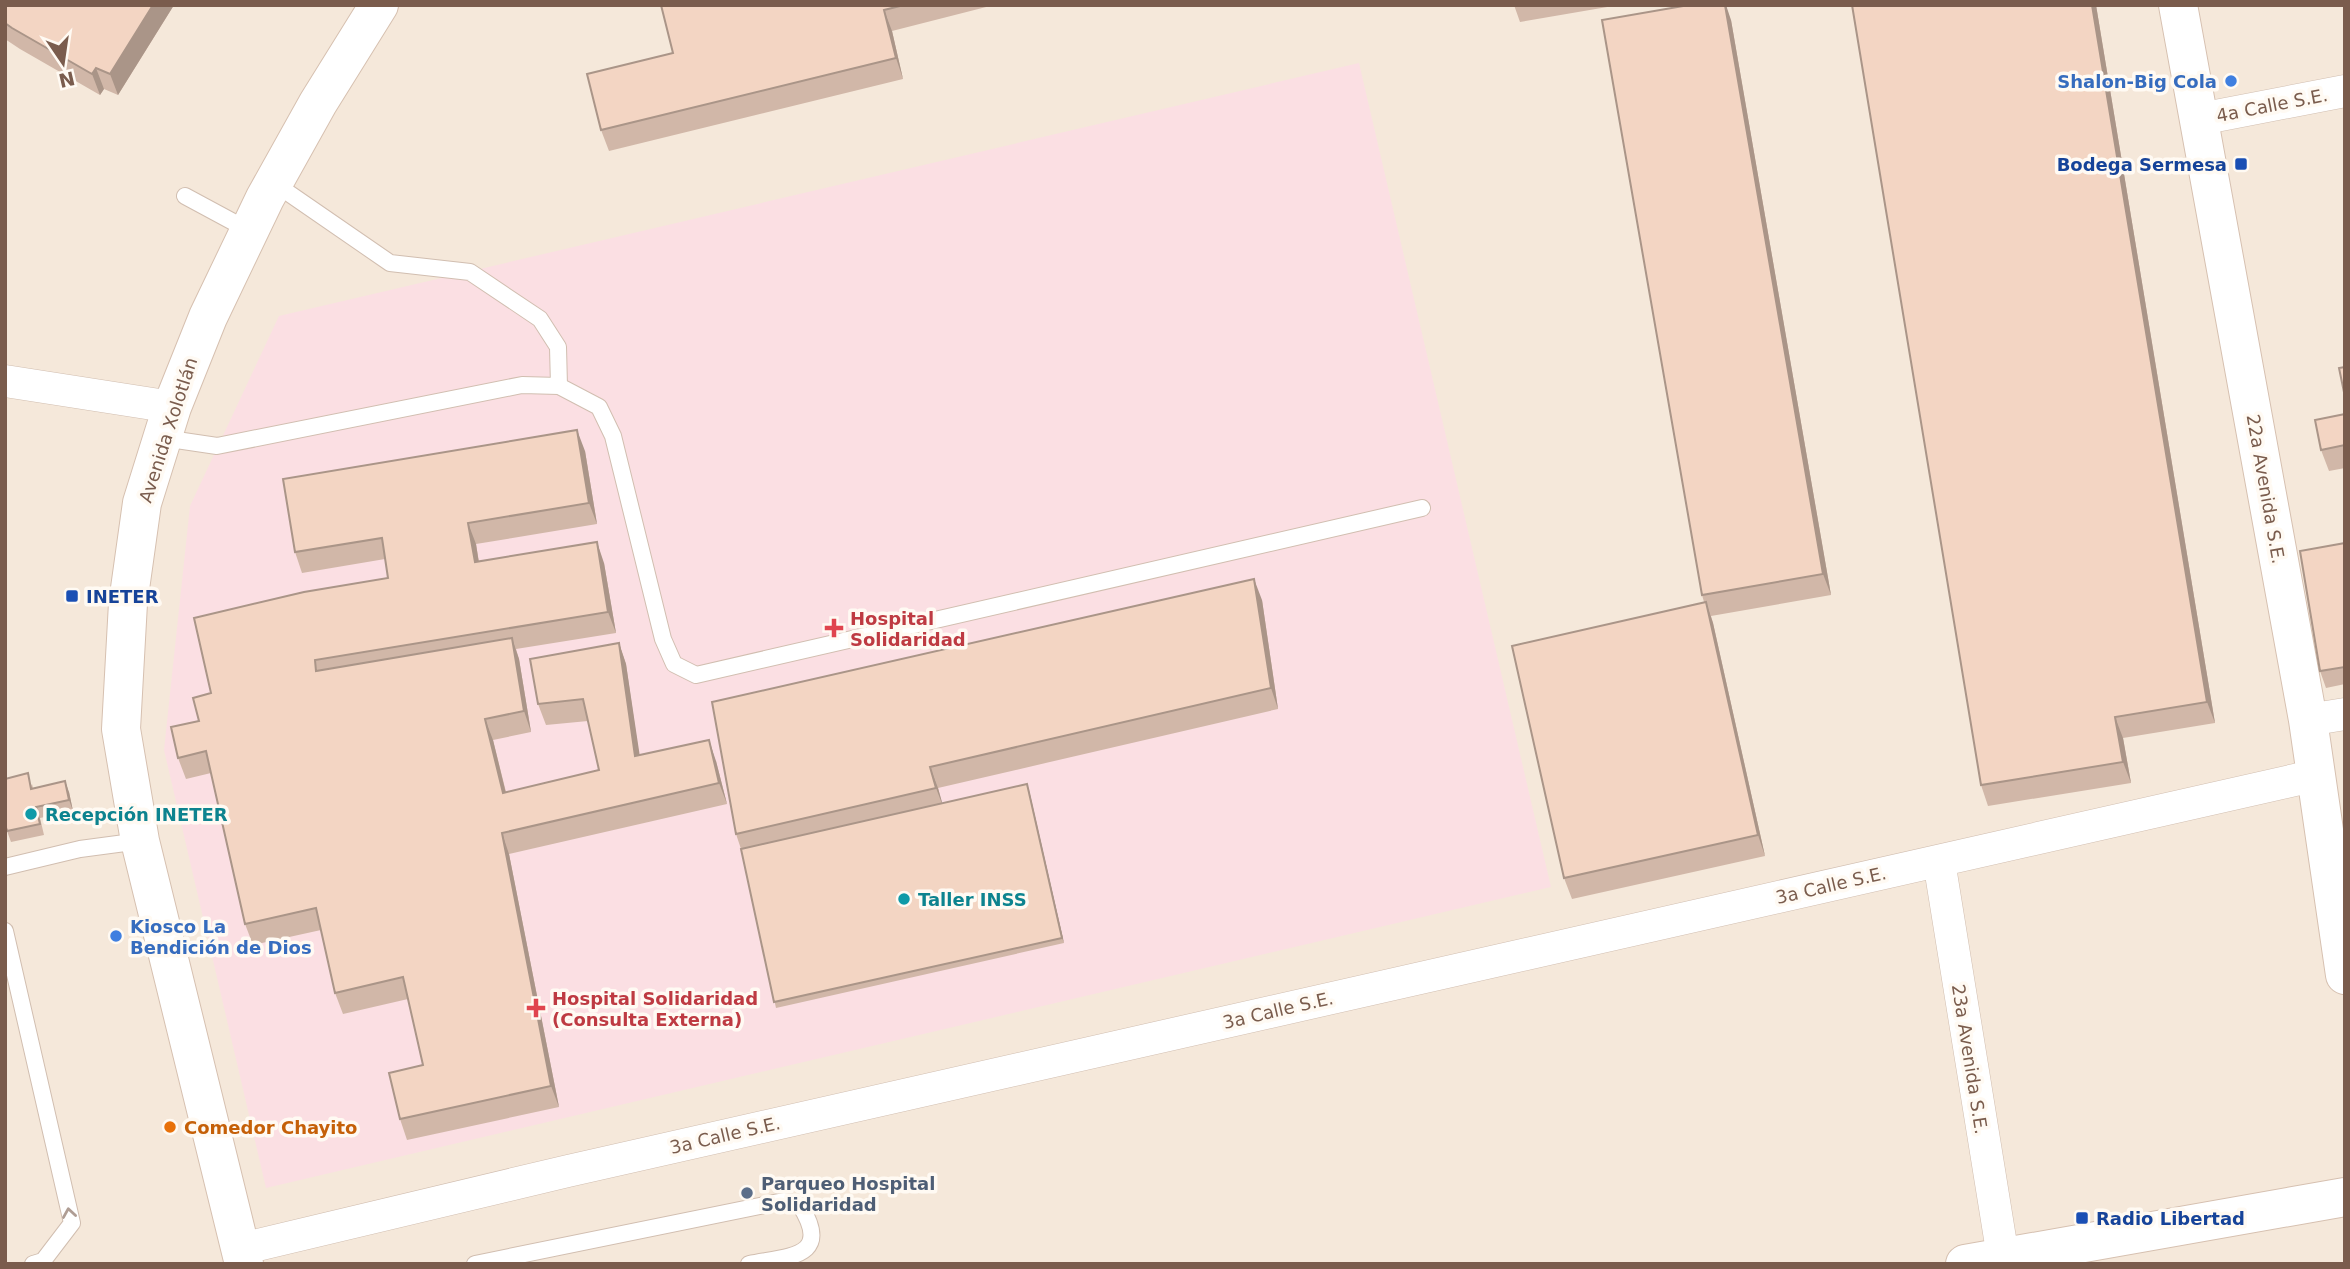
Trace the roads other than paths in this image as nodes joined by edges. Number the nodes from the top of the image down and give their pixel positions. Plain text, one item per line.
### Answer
1 (379, 5) edge
2 (2178, 5) edge
3 (2345, 91) edge
4 (2200, 119) junction
5 (274, 183) junction
6 (185, 196) dead end
7 (250, 231) junction
8 (5, 380) edge
9 (559, 386) junction
10 (167, 423) junction
11 (1422, 508) dead end
12 (2345, 714) edge
13 (2308, 720) junction
14 (2317, 775) junction
15 (140, 841) junction
16 (1940, 861) junction
17 (5, 867) edge
18 (5, 931) edge
19 (2345, 975) edge
20 (2345, 1197) edge
21 (242, 1256) edge
22 (2003, 1256) junction
23 (769, 1262) edge
24 (33, 1264) edge
25 (475, 1264) edge
26 (748, 1264) edge
27 (1965, 1264) edge

1 - 5 street, Avenida Xolotlán
2 - 4 street, 22a Avenida S.E.
3 - 4 street, 4a Calle S.E.
4 - 13 street, 22a Avenida S.E.
5 - 7 street, Avenida Xolotlán
5 - 9 lane
6 - 7 lane
7 - 10 street, Avenida Xolotlán
8 - 10 street
9 - 10 lane
9 - 11 lane
10 - 15 street, Avenida Xolotlán
12 - 13 street
13 - 14 street, 22a Avenida S.E.
14 - 16 street, 3a Calle S.E.
14 - 19 street, 22a Avenida S.E.
15 - 17 lane
15 - 21 street, Avenida Xolotlán
16 - 21 street, 3a Calle S.E.
16 - 22 street, 23a Avenida S.E.
24 -> 18 lane
20 - 22 street
22 - 27 street
23 - 25 lane
23 - 26 lane

